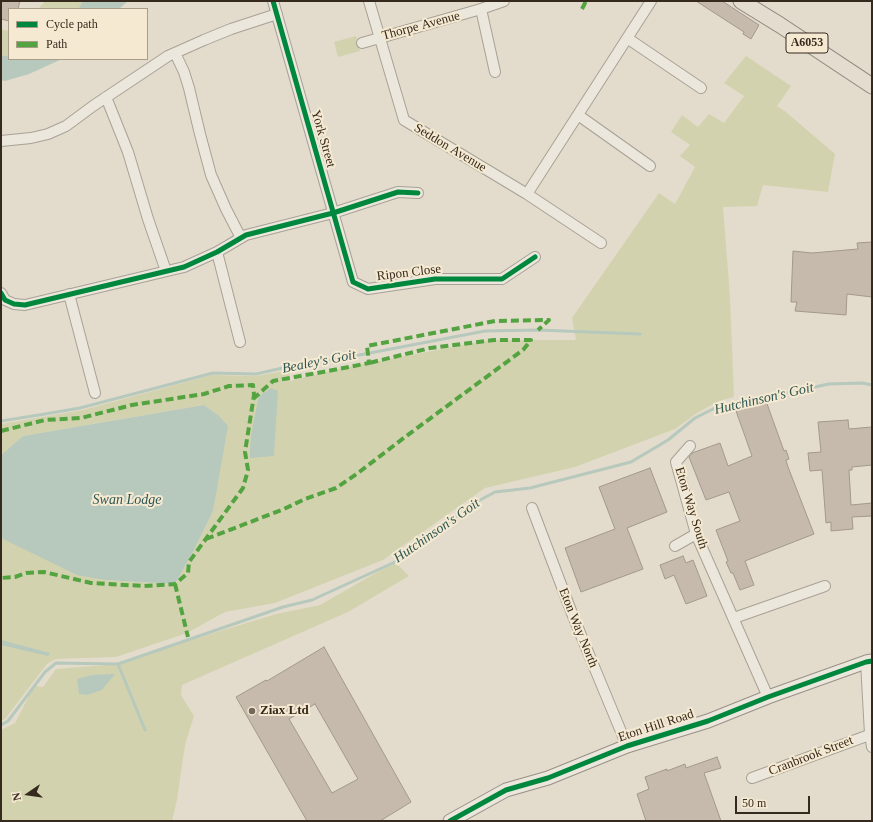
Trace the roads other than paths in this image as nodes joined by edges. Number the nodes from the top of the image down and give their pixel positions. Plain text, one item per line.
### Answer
1 (273, 1) edge
2 (369, 1) edge
3 (504, 1) edge
4 (651, 1) edge
5 (741, 1) edge
6 (481, 9) junction
7 (276, 14) junction
8 (379, 37) junction
9 (627, 38) junction
10 (362, 43) dead end
11 (175, 53) junction
12 (495, 72) dead end
13 (872, 86) edge
14 (701, 88) dead end
15 (106, 98) junction
16 (578, 115) junction
17 (1, 142) edge
18 (650, 166) dead end
19 (418, 193) dead end
20 (526, 194) junction
21 (333, 213) junction
22 (241, 238) junction
23 (601, 243) dead end
24 (217, 252) junction
25 (535, 257) dead end
26 (166, 271) junction
27 (353, 282) joint
28 (1, 293) edge
29 (69, 294) junction
30 (240, 342) dead end
31 (95, 393) dead end
32 (690, 446) dead end
33 (532, 508) dead end
34 (696, 534) junction
35 (675, 546) dead end
36 (825, 586) dead end
37 (734, 618) junction
38 (869, 662) edge
39 (768, 697) junction
40 (871, 734) edge
41 (627, 746) junction
42 (872, 747) edge
43 (752, 778) dead end
44 (450, 821) edge

1 - 7 street, York Street
2 - 8 street, Seddon Avenue
3 - 6 street, Thorpe Avenue
4 - 9 street
5 - 13 main road, A6053
6 - 8 street, Thorpe Avenue
6 - 12 street
7 - 11 street
7 - 21 street, York Street
8 - 10 street, Thorpe Avenue
8 - 20 street, Seddon Avenue
9 - 14 street
9 - 16 street
11 - 15 street
11 - 22 street
15 - 17 street
15 - 26 street
16 - 18 street
16 - 20 street
19 - 21 street
20 - 23 street, Seddon Avenue
21 - 22 street
21 - 27 street, York Street
22 - 24 street
24 - 26 street
24 - 30 street
25 - 27 street, Ripon Close
26 - 29 street
28 - 29 street
29 - 31 street
32 - 34 street, Eton Way South
33 - 41 street, Eton Way North
34 - 35 street
34 - 37 street, Eton Way South
36 - 37 street
37 - 39 street, Eton Way South
38 - 39 street, Eton Hill Road
38 - 40 street
39 - 41 street, Eton Hill Road
40 - 42 street
40 - 43 street, Cranbrook Street
41 - 44 street, Eton Hill Road

